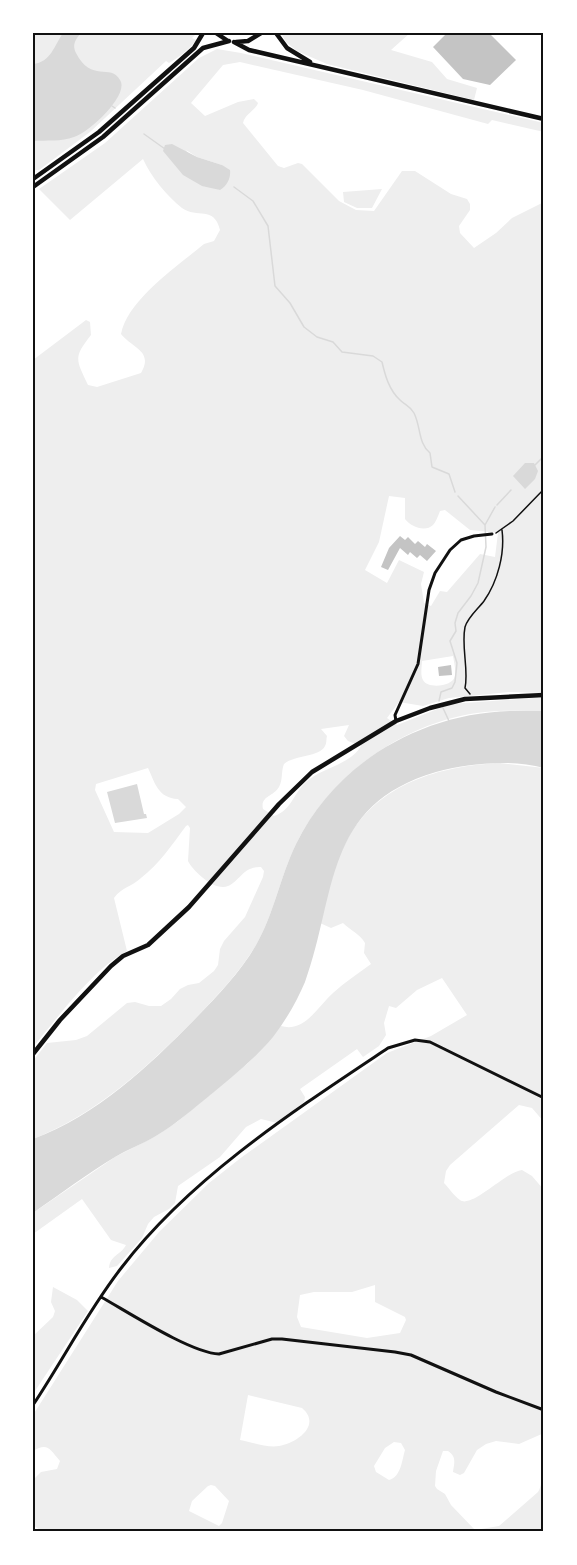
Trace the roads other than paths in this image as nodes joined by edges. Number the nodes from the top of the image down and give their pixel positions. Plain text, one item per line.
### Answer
1 (203, 33) edge
2 (216, 33) edge
3 (261, 33) edge
4 (276, 33) edge
5 (231, 42) junction
6 (315, 64) junction
7 (544, 119) edge
8 (33, 179) edge
9 (33, 187) edge
10 (492, 534) road end
11 (544, 695) edge
12 (396, 721) junction
13 (33, 1054) edge
14 (544, 1098) edge
15 (101, 1297) junction
16 (33, 1405) edge
17 (544, 1410) edge

1 - 8 main road
2 - 5 main road
3 - 5 main road
4 - 6 main road
5 - 6 main road
5 - 9 main road
6 - 7 main road
10 - 12 street
11 - 12 main road
12 - 13 main road
14 - 15 street
15 - 16 street
15 - 17 street

